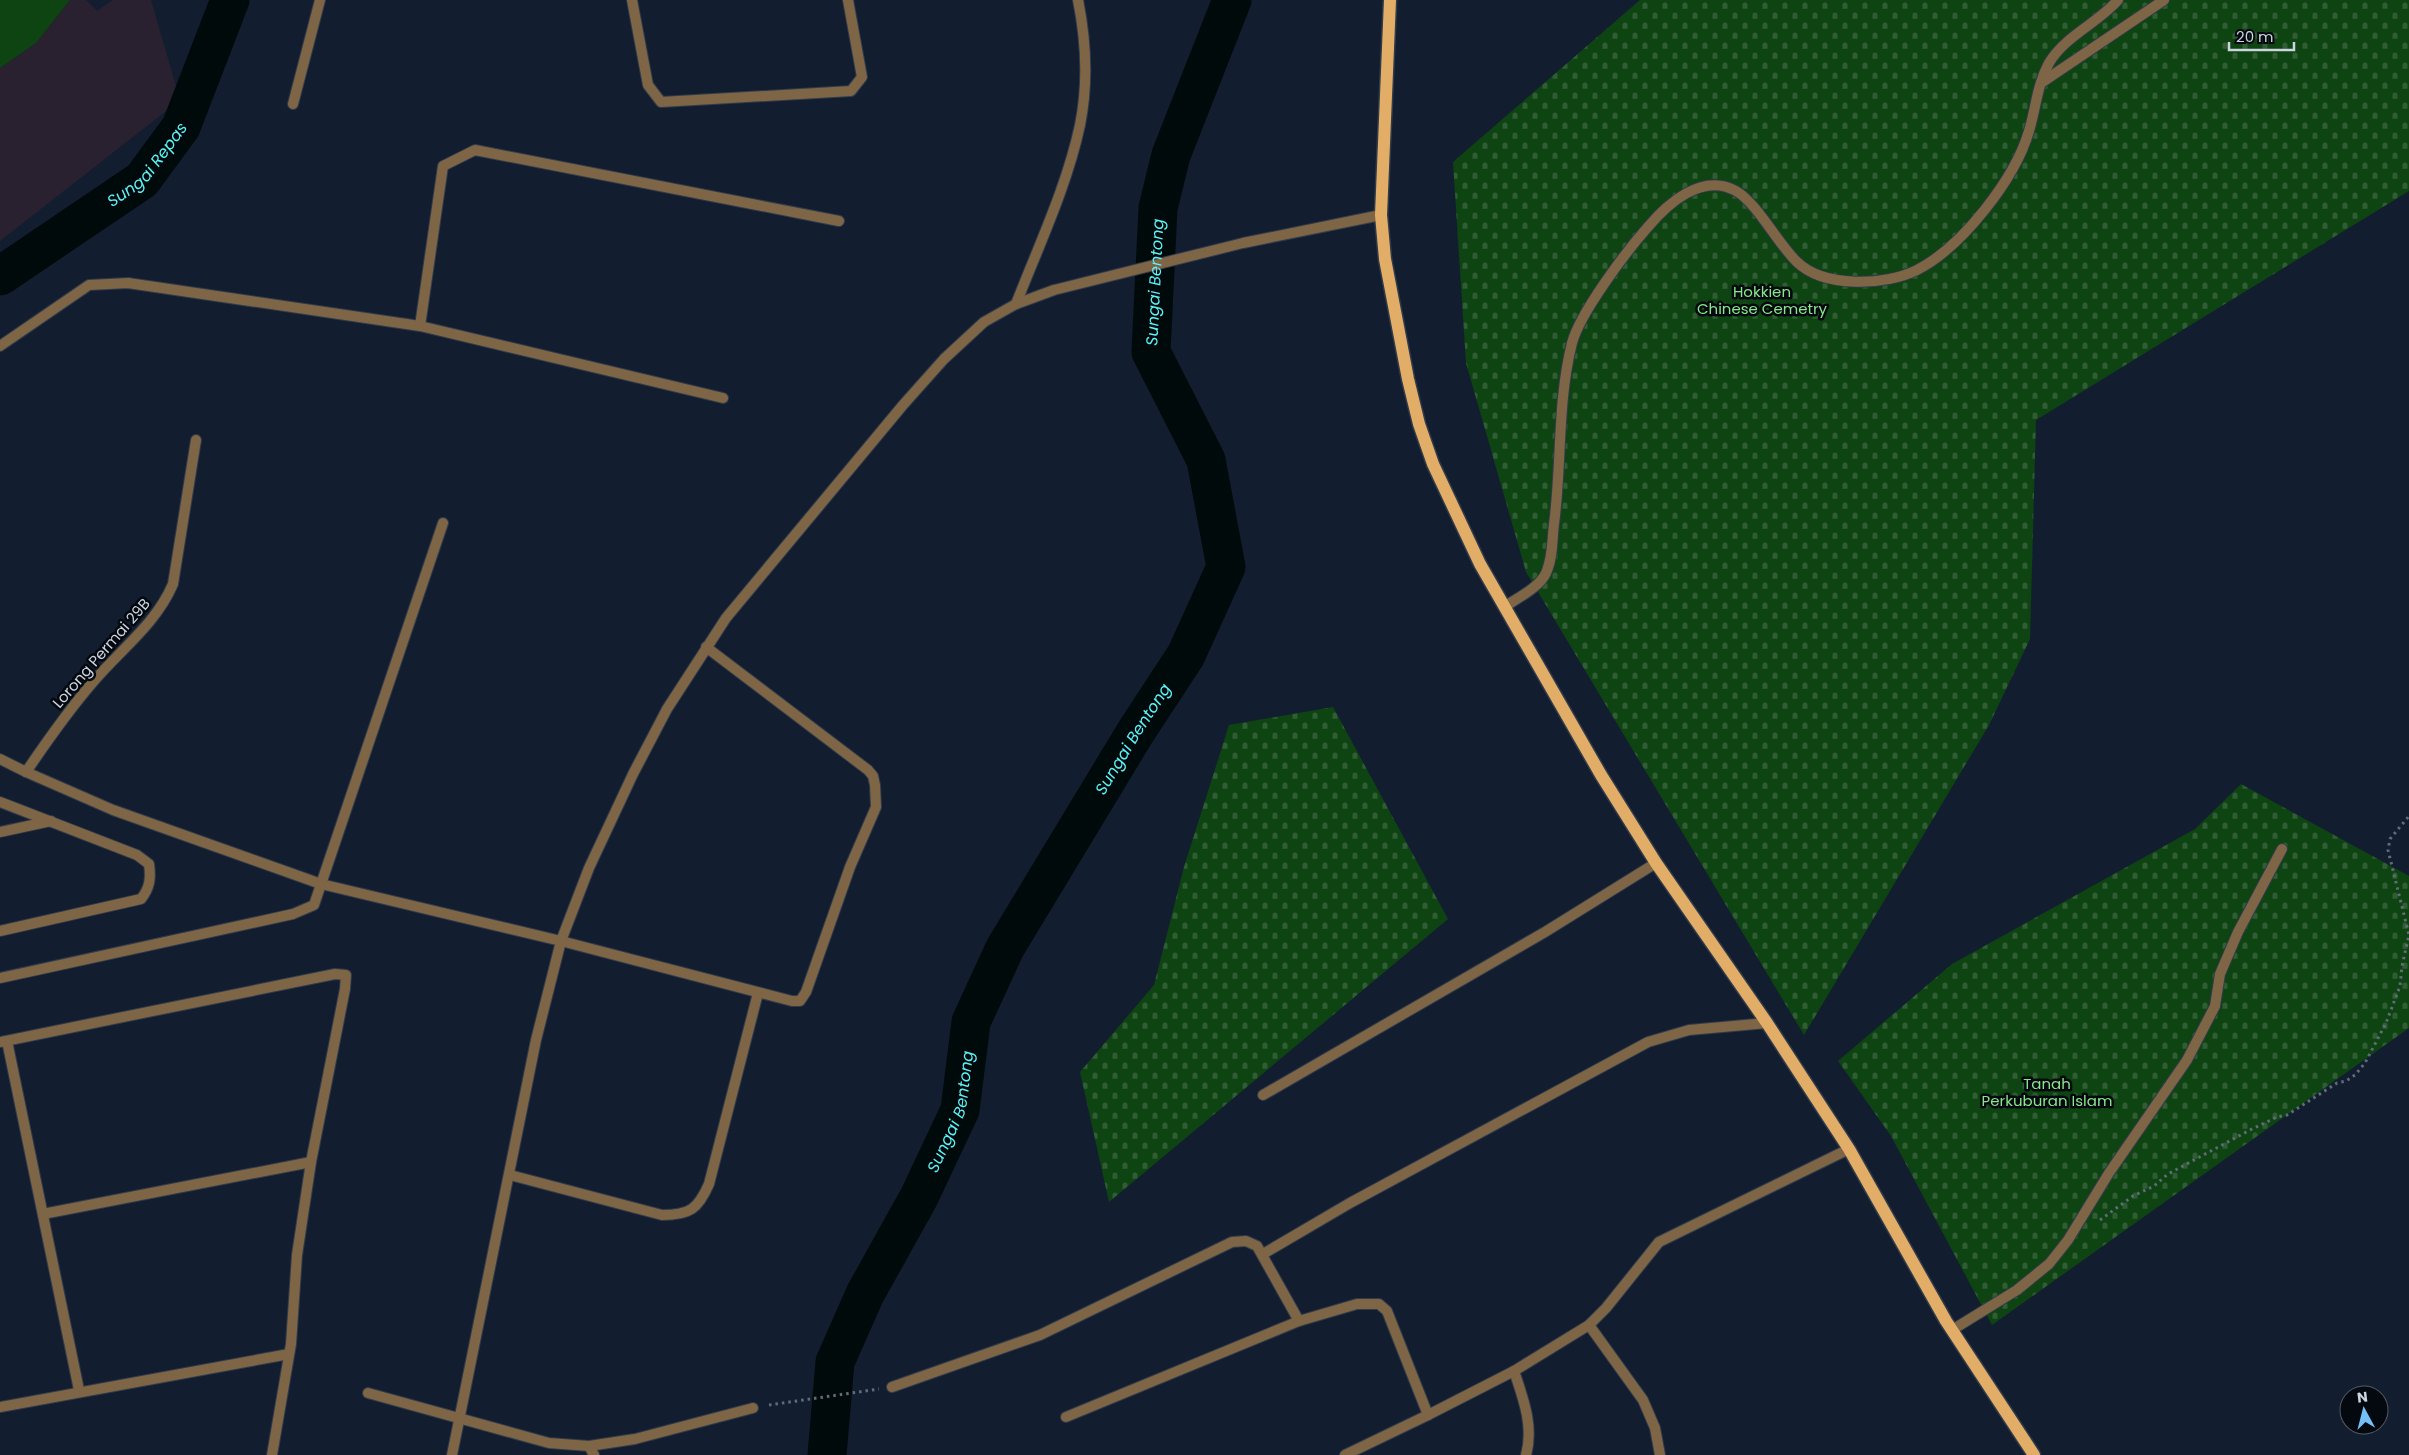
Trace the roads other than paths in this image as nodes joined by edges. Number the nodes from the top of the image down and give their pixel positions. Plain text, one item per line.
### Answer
1 (320, 0) edge
2 (632, 0) edge
3 (848, 0) edge
4 (1078, 0) edge
5 (1390, 0) edge
6 (2118, 0) edge
7 (2164, 0) edge
8 (2040, 83) junction
9 (293, 104) dead end
10 (1381, 215) junction
11 (839, 221) dead end
12 (1016, 304) junction
13 (420, 326) junction
14 (0, 346) edge
15 (723, 398) dead end
16 (196, 440) dead end
17 (443, 523) dead end
18 (1504, 607) junction
19 (706, 647) junction
20 (0, 759) edge
21 (26, 772) junction
22 (0, 802) edge
23 (51, 821) junction
24 (0, 832) edge
25 (2282, 849) dead end
26 (1656, 863) junction
27 (321, 884) junction
28 (0, 930) edge
29 (561, 941) junction
30 (0, 978) edge
31 (758, 993) junction
32 (1767, 1023) junction
33 (4, 1042) edge
34 (1263, 1095) dead end
35 (1849, 1149) junction
36 (311, 1162) junction
37 (510, 1175) junction
38 (42, 1214) junction
39 (1263, 1254) junction
40 (1299, 1321) junction
41 (1589, 1326) junction
42 (1952, 1330) junction
43 (289, 1354) junction
44 (1514, 1371) junction
45 (892, 1388) road end
46 (79, 1390) junction
47 (368, 1393) dead end
48 (0, 1406) edge
49 (753, 1408) road end
50 (1428, 1416) junction
51 (1066, 1417) dead end
52 (460, 1418) junction
53 (592, 1451) edge
54 (272, 1455) edge
55 (452, 1455) edge
56 (1345, 1455) edge
57 (1526, 1455) edge
58 (1660, 1455) edge
59 (2034, 1455) edge

1 - 9 street
2 - 3 street
4 - 12 street
5 - 10 main road
6 - 8 street
7 - 8 street
8 - 18 street
10 - 12 street
10 - 18 main road
11 - 13 street
12 - 19 street
13 - 14 street
13 - 15 street
16 - 21 street, Lorong Permai 29B
17 - 27 street
18 - 26 main road
19 - 29 street
19 - 31 street
20 - 21 street
21 - 27 street
22 - 23 street
23 - 24 street
23 - 28 street
25 - 42 street
26 - 32 main road
26 - 34 street
27 - 29 street
27 - 30 street
29 - 31 street
29 - 37 street
31 - 37 street
32 - 35 main road
32 - 39 street
33 - 36 street
33 - 38 street
35 - 41 street
35 - 42 main road
36 - 38 street
36 - 43 street
37 - 52 street
38 - 46 street
39 - 40 street
39 - 45 street
40 - 50 street
40 - 51 street
41 - 44 street
41 - 58 street
42 - 59 main road
43 - 46 street
43 - 54 street
44 - 50 street
44 - 57 street
46 - 48 street
47 - 52 street
49 - 53 street
50 - 56 street
52 - 53 street
52 - 55 street

